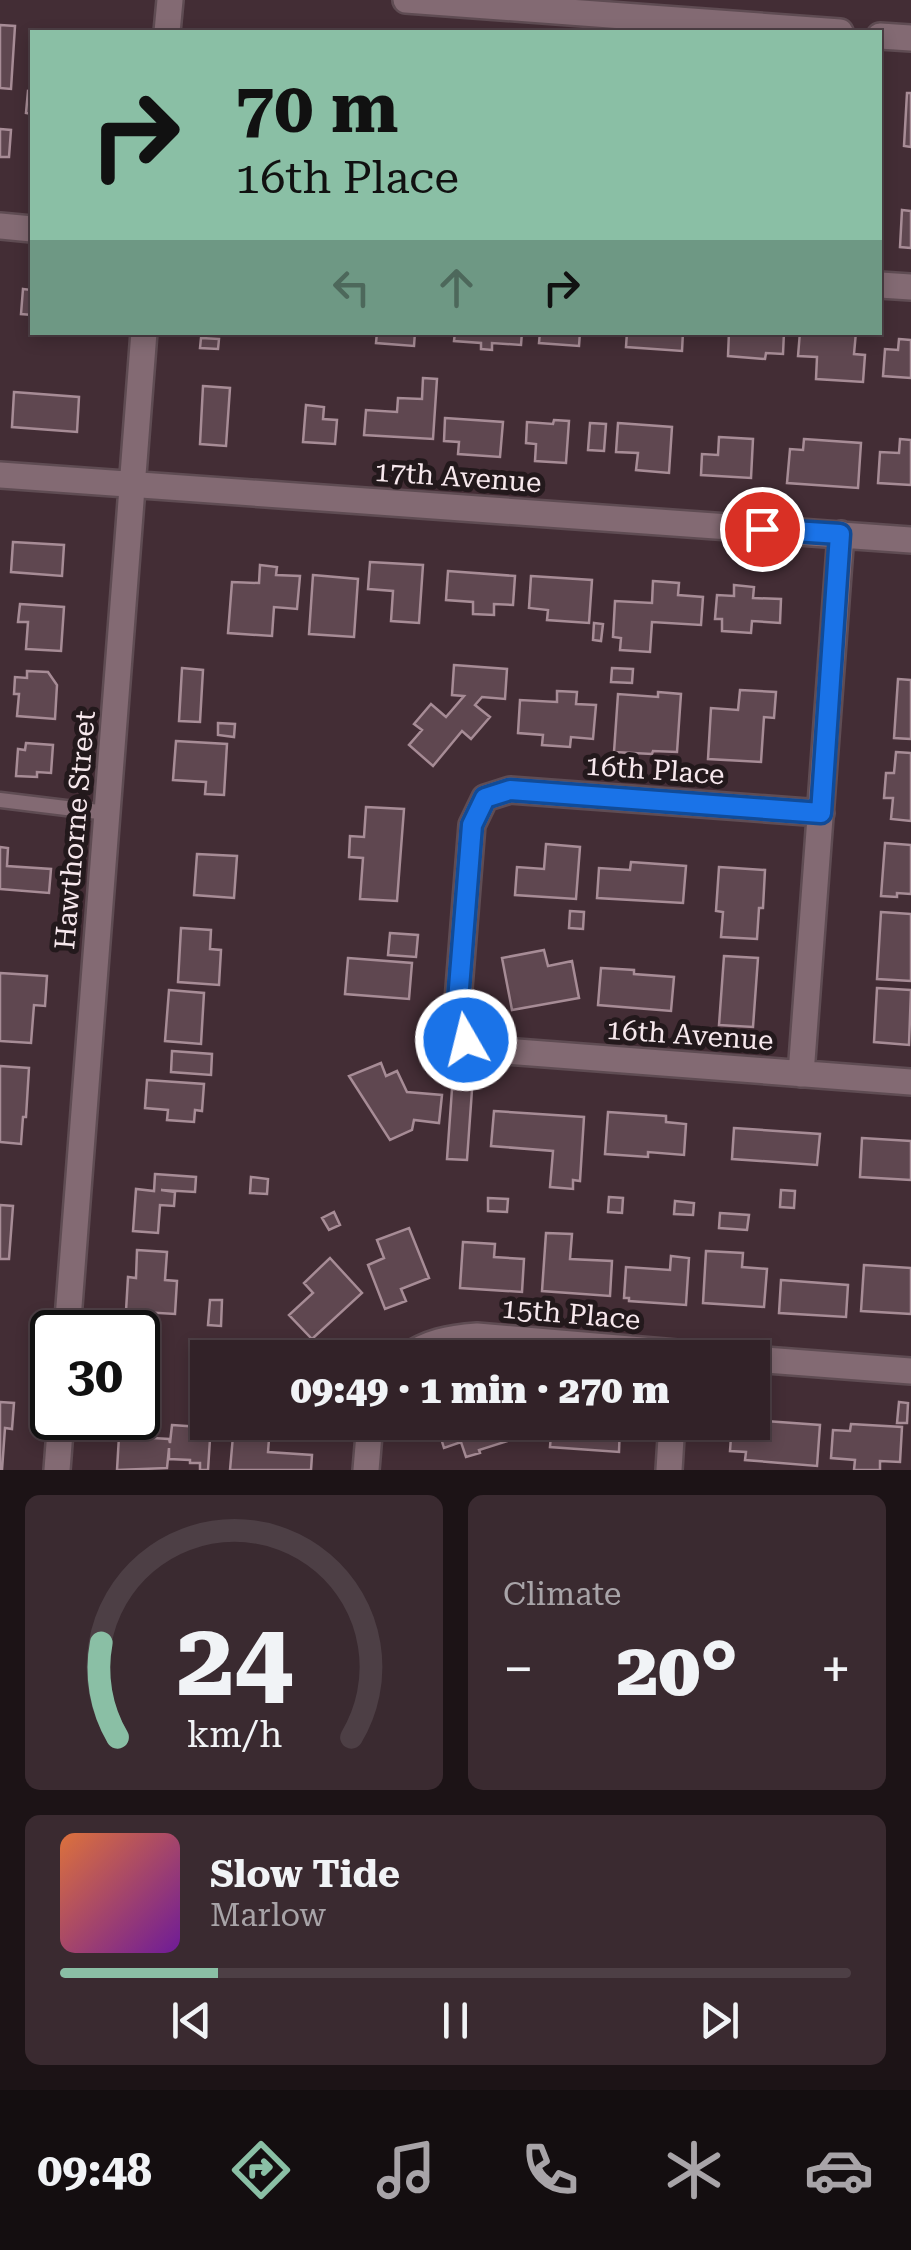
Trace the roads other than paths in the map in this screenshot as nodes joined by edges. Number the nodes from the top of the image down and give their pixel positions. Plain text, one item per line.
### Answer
1 (170, 0) edge
2 (406, 0) edge
3 (168, 30) edge
4 (813, 30) edge
5 (882, 36) edge
6 (911, 38) edge
7 (0, 226) edge
8 (30, 229) edge
9 (882, 285) edge
10 (911, 287) edge
11 (144, 335) edge
12 (0, 475) edge
13 (132, 484) junction
14 (840, 534) junction
15 (911, 540) edge
16 (0, 800) edge
17 (107, 813) junction
18 (821, 813) junction
19 (466, 1040) joint
20 (801, 1074) junction
21 (911, 1082) edge
22 (69, 1310) edge
23 (441, 1340) edge
24 (518, 1340) edge
25 (770, 1360) edge
26 (911, 1371) edge
27 (59, 1440) edge
28 (368, 1440) edge
29 (670, 1440) edge
30 (57, 1470) edge
31 (366, 1470) edge
32 (668, 1470) edge

1 - 3 street
2 - 4 street
5 - 6 street
7 - 8 street
9 - 10 street
11 - 13 street, Hawthorne Street
12 - 13 street, 17th Avenue
13 - 14 street, 17th Avenue
13 - 17 street, Hawthorne Street
14 - 15 street, 17th Avenue
14 - 18 street
16 - 17 lane
17 - 22 street, Hawthorne Street
18 - 19 street, 16th Place
18 - 20 street
19 - 20 street, 16th Avenue
20 - 21 street, 16th Avenue
23 - 24 street, 15th Place
25 - 26 street
27 - 30 street
28 - 31 street
29 - 32 street

